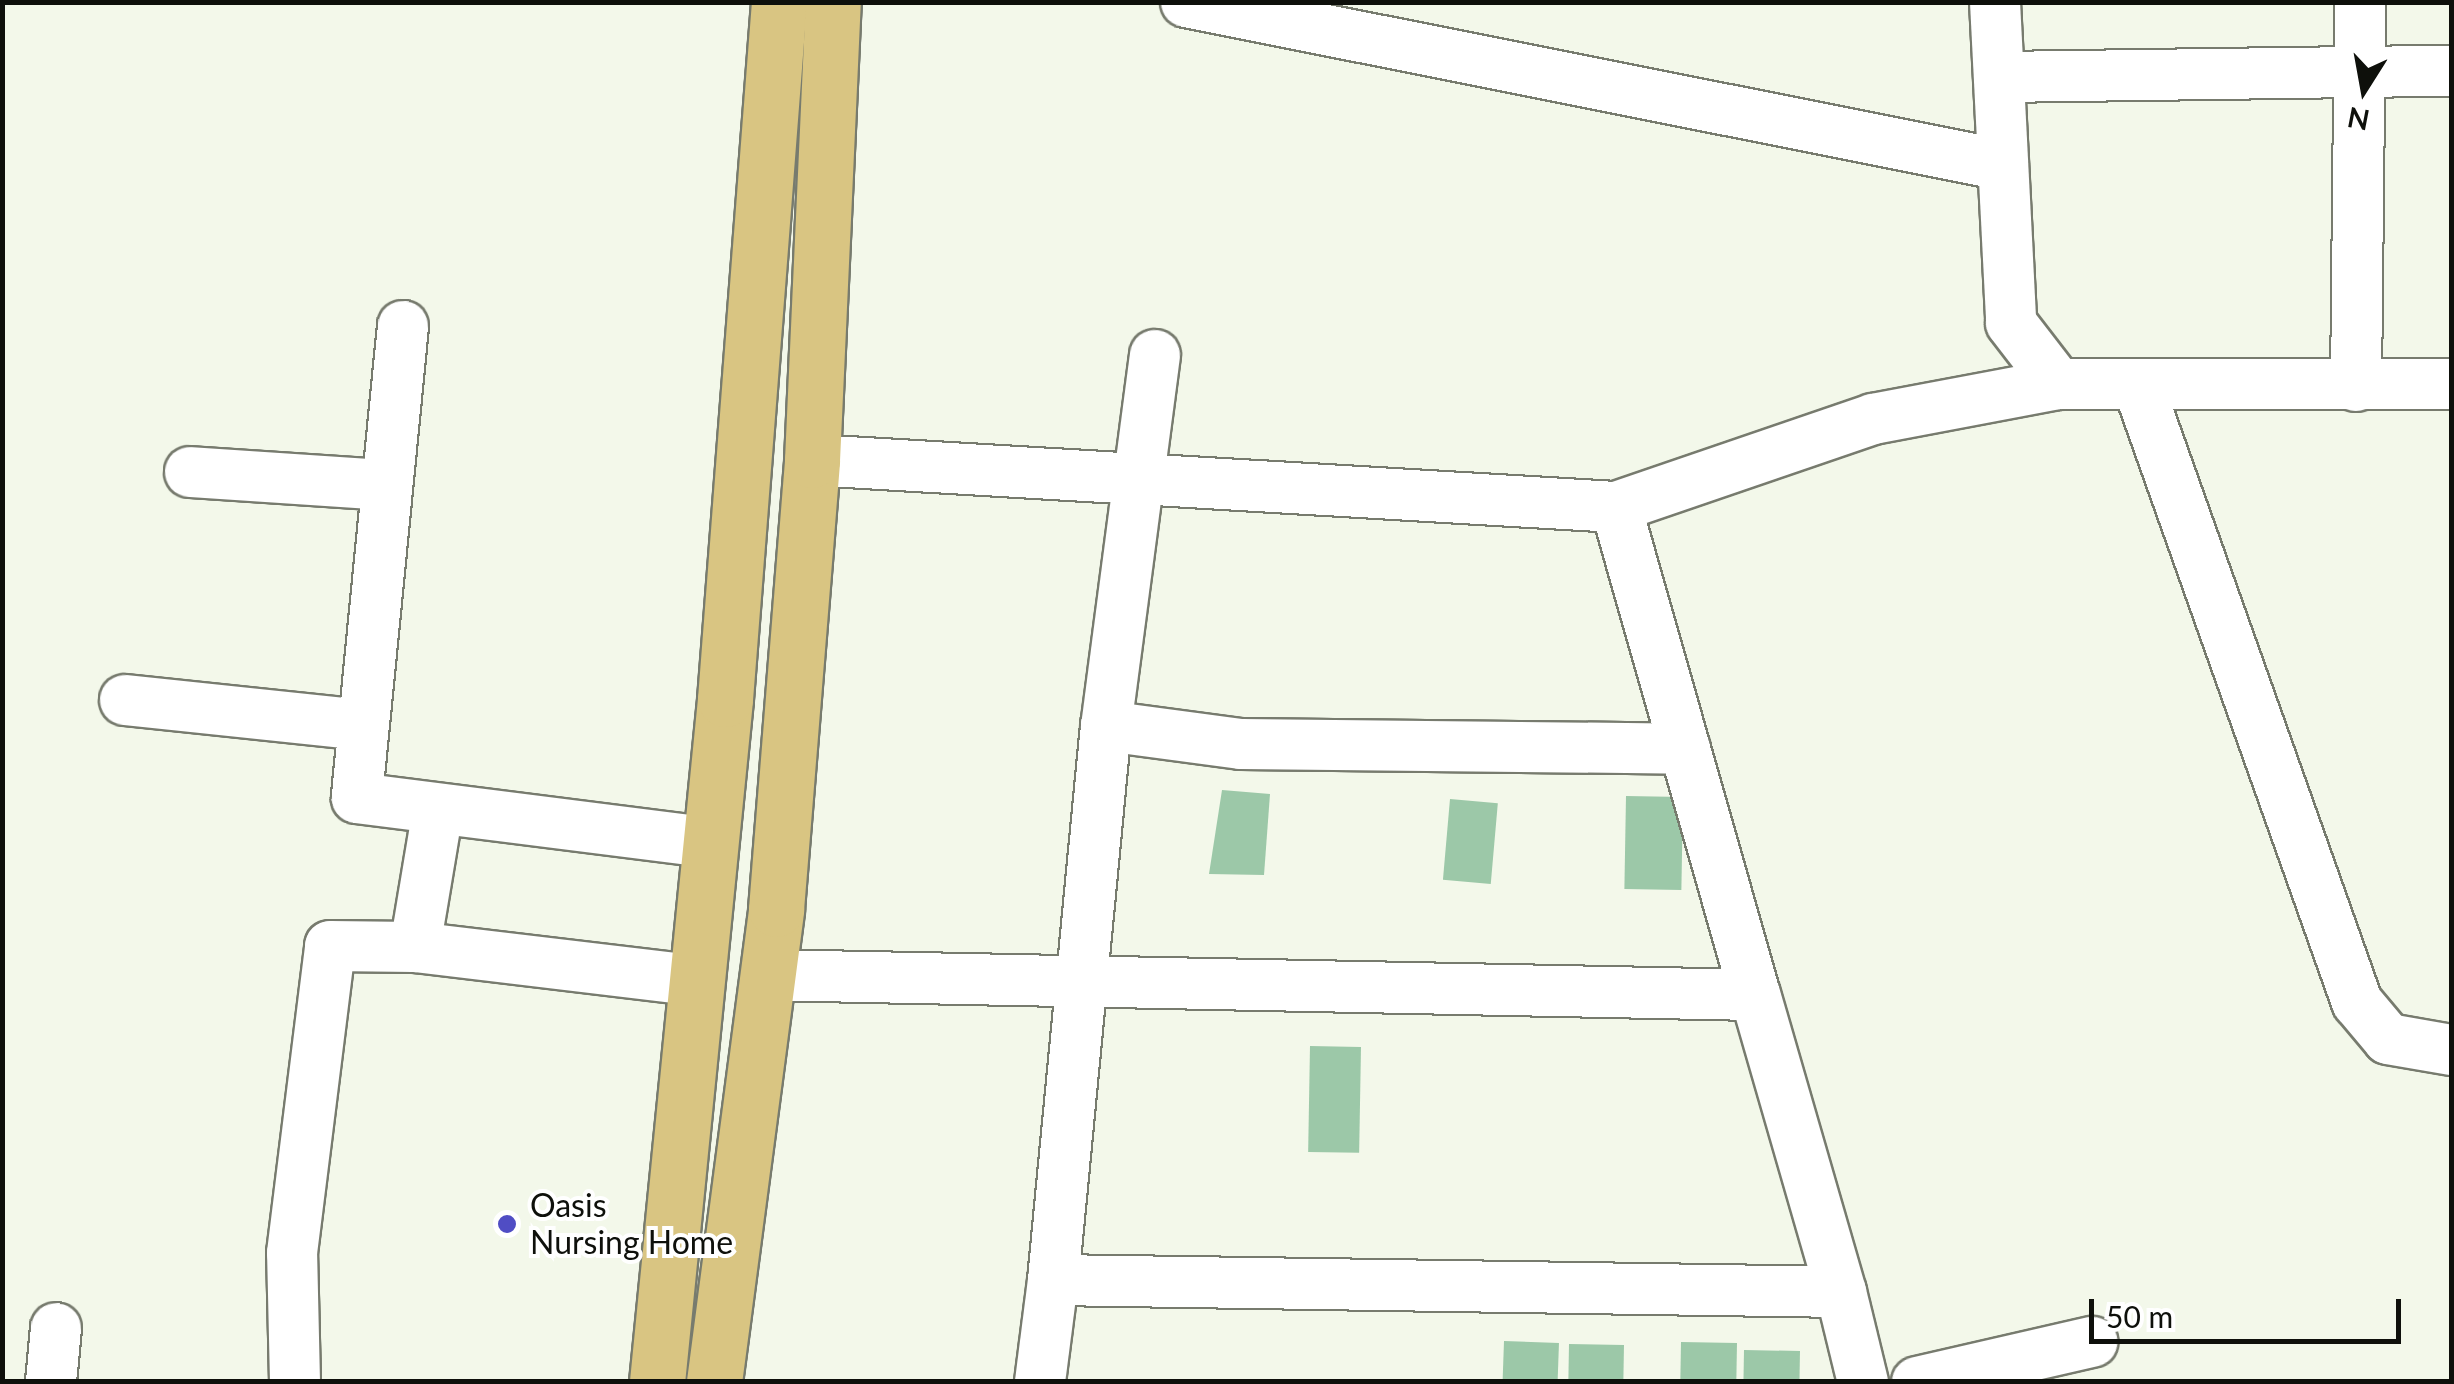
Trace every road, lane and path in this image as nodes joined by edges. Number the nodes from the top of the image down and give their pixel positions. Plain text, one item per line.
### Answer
1 (779, 2) edge
2 (834, 2) edge
3 (1186, 2) edge
4 (1996, 2) edge
5 (2360, 2) edge
6 (2452, 71) edge
7 (2360, 72) junction
8 (1999, 76) junction
9 (2003, 165) junction
10 (403, 326) dead end
11 (1154, 355) dead end
12 (2058, 384) junction
13 (2452, 384) edge
14 (2356, 386) junction
15 (2139, 388) junction
16 (812, 460) junction
17 (190, 472) dead end
18 (1143, 474) junction
19 (385, 485) junction
20 (1616, 507) junction
21 (125, 700) dead end
22 (361, 725) junction
23 (1106, 726) junction
24 (1685, 749) junction
25 (438, 810) junction
26 (712, 843) junction
27 (416, 947) junction
28 (767, 974) junction
29 (1084, 978) junction
30 (699, 981) junction
31 (1756, 995) junction
32 (2452, 1050) edge
33 (1053, 1280) junction
34 (1841, 1292) junction
35 (56, 1328) dead end
36 (2092, 1342) dead end
37 (51, 1382) edge
38 (295, 1382) edge
39 (657, 1382) edge
40 (714, 1382) edge
41 (1040, 1382) edge
42 (1863, 1382) edge
43 (1917, 1382) edge

1 - 26 main road
2 - 16 main road
3 - 9 street
4 - 8 street
5 - 7 street
6 - 7 street
7 - 8 street
7 - 14 street
8 - 9 street
9 - 12 street
10 - 19 street
11 - 18 street
12 - 15 street
12 - 20 street
13 - 14 street
14 - 15 street
15 - 32 street
16 - 18 street
16 - 28 main road
17 - 19 street
18 - 20 street
18 - 23 street
19 - 22 street
20 - 24 street
21 - 22 street
22 - 25 street
23 - 24 street
23 - 29 street
24 - 31 street
25 - 26 street
25 - 27 street
26 - 30 main road
27 - 30 street
27 - 38 street
28 - 29 street
28 - 40 main road
29 - 31 street
29 - 33 street
30 - 39 main road
31 - 34 street
33 - 34 street
33 - 41 street
34 - 42 street
35 - 37 street
36 - 43 street

